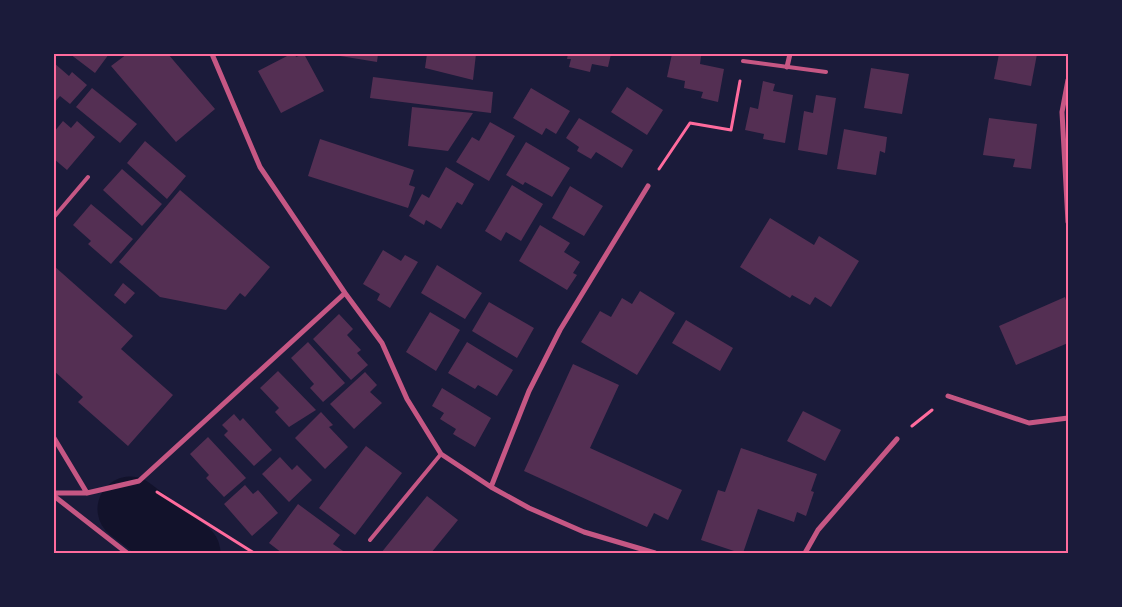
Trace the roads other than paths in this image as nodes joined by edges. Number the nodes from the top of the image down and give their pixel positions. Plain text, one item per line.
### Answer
1 (212, 54) edge
2 (790, 54) edge
3 (743, 61) road end
4 (787, 67) junction
5 (826, 72) dead end
6 (1068, 80) edge
7 (88, 177) dead end
8 (648, 186) road end
9 (54, 217) edge
10 (1068, 222) edge
11 (346, 293) junction
12 (948, 396) road end
13 (1068, 418) edge
14 (54, 438) edge
15 (897, 439) road end
16 (441, 454) junction
17 (491, 487) junction
18 (88, 493) junction
19 (54, 494) edge
20 (370, 540) dead end
21 (127, 553) edge
22 (655, 553) edge
23 (805, 553) edge

1 - 11 street
2 - 4 street
3 - 4 lane
4 - 5 lane
6 - 10 street
7 - 9 lane
8 - 17 street
11 - 16 street
11 - 18 street
12 - 13 street
14 - 18 street
15 - 23 street
16 - 17 street
16 - 20 lane
17 - 22 street
18 - 19 street
19 - 21 street

